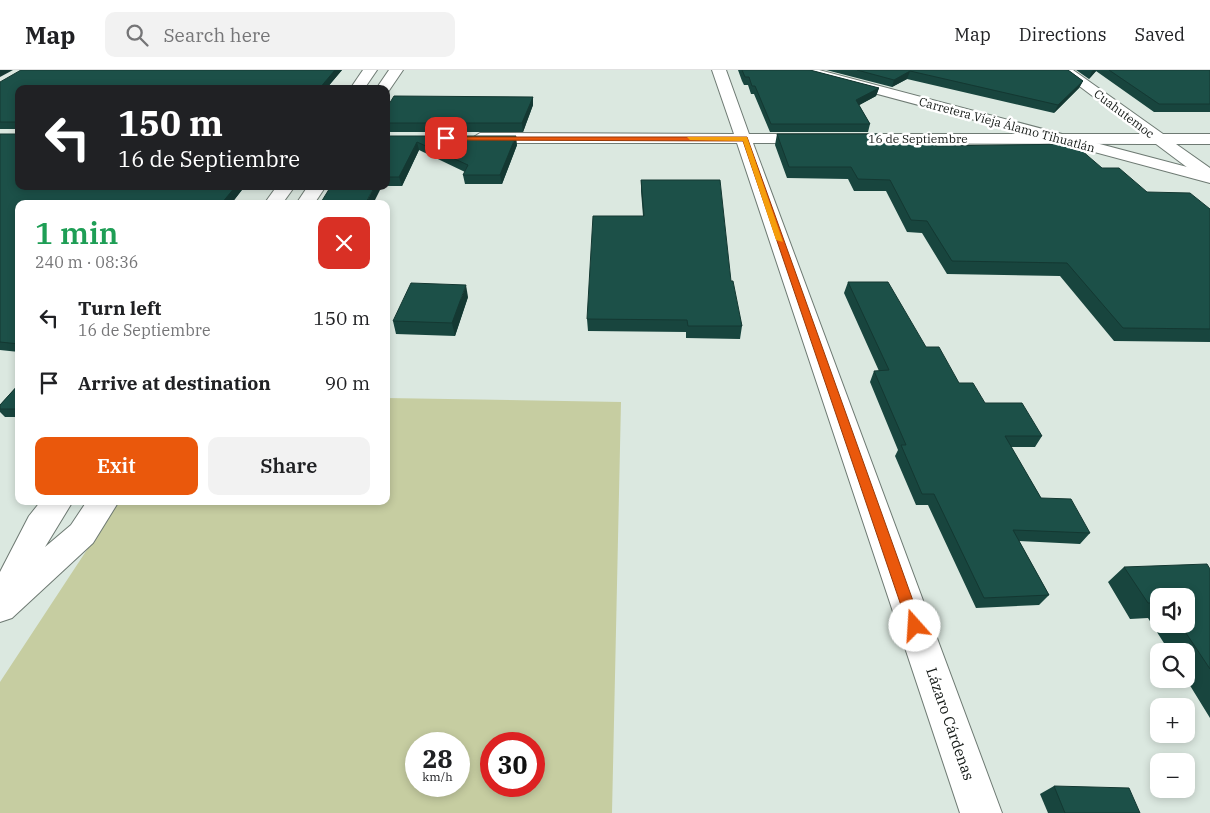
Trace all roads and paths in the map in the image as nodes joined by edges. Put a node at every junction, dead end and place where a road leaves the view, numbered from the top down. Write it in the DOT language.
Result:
graph roads {
  1 [pos="370,70"];
  2 [pos="396,70"];
  3 [pos="719,70"];
  4 [pos="804,70"];
  5 [pos="853,70"];
  6 [pos="1065,70"];
  7 [pos="360,85"];
  8 [pos="386,85"];
  9 [pos="466,138"];
  10 [pos="745,139"];
  11 [pos="1060,139"];
  12 [pos="1121,139"];
  13 [pos="1158,139"];
  14 [pos="1210,139"];
  15 [pos="1178,154"];
  16 [pos="1210,162"];
  17 [pos="1210,177"];
  18 [pos="55,505"];
  19 [pos="101,505"];
  20 [pos="0,606"];
  21 [pos="980,813"];
  1 -- 7 [label="street"];
  2 -- 8 [label="street"];
  3 -- 10 [label="street, Lázaro Cárdenas"];
  4 -- 11 [label="street, Carretera Vieja Álamo Tihuatlán"];
  5 -- 12 [label="street, Carretera Vieja Álamo Tihuatlán"];
  6 -- 13 [label="street, Cuahutemoc"];
  9 -- 10 [label="street, 16 de Septiembre"];
  10 -- 11 [label="street, 16 de Septiembre"];
  10 -- 21 [label="street, Lázaro Cárdenas"];
  11 -- 12 [label="street, 16 de Septiembre"];
  11 -- 17 [label="street, Carretera Vieja Álamo Tihuatlán"];
  12 -- 13 [label="street, 16 de Septiembre"];
  12 -- 15 [label="street, Carretera Vieja Álamo Tihuatlán"];
  13 -- 14 [label="street, 16 de Septiembre"];
  13 -- 15 [label="street, Cuahutemoc"];
  15 -- 16 [label="street, Carretera Vieja Álamo Tihuatlán"];
  15 -- 17 [label="street, Cuahutemoc"];
  18 -- 20 [label="street"];
  19 -- 20 [label="street"];
}
